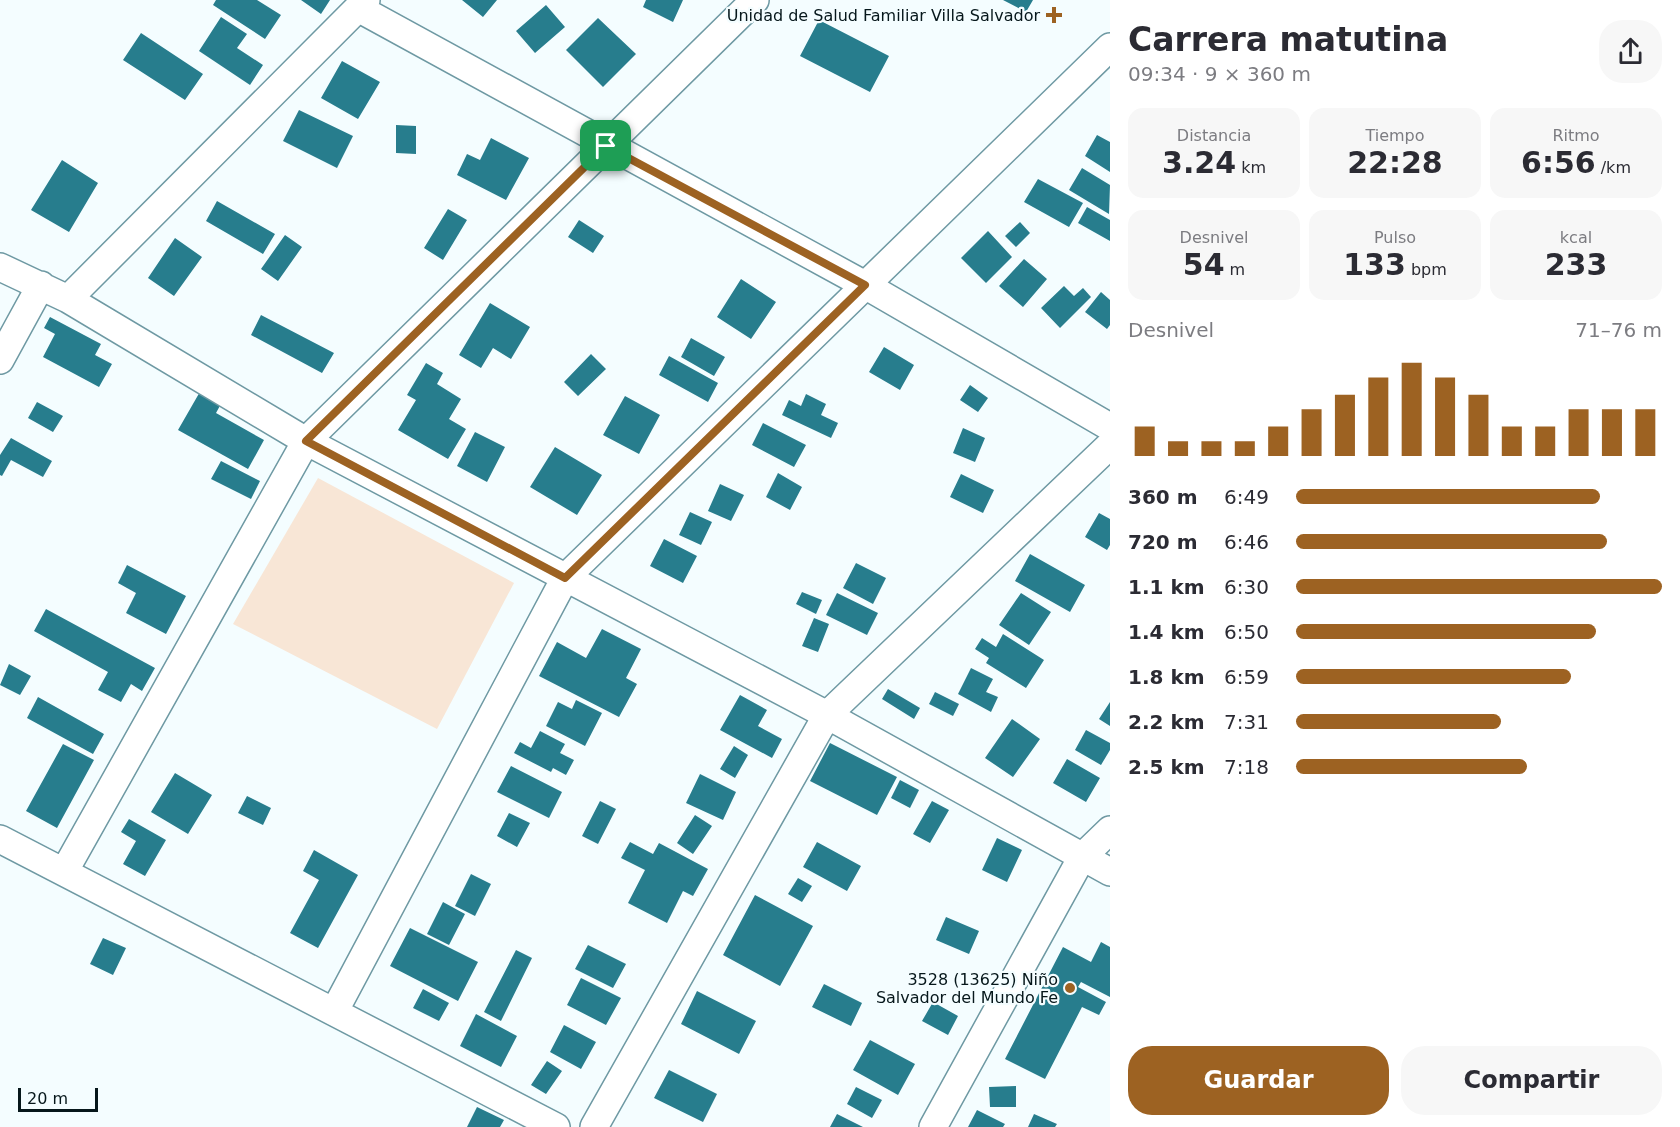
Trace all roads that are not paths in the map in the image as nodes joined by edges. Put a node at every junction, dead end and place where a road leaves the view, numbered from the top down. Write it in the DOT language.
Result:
graph roads {
  1 [pos="754,0"];
  2 [pos="362,4"];
  3 [pos="1110,47"];
  4 [pos="606,146"];
  5 [pos="0,267"];
  6 [pos="41,285"];
  7 [pos="865,285"];
  8 [pos="68,299"];
  9 [pos="0,360"];
  10 [pos="1110,426"];
  11 [pos="306,441"];
  12 [pos="1110,445"];
  13 [pos="565,578"];
  14 [pos="827,715"];
  15 [pos="1110,830"];
  16 [pos="0,839"];
  17 [pos="1082,857"];
  18 [pos="64,872"];
  19 [pos="1110,872"];
  20 [pos="334,1012"];
  21 [pos="556,1127"];
  22 [pos="594,1127"];
  23 [pos="933,1127"];
  1 -- 4 [label="street"];
  2 -- 4 [label="street"];
  2 -- 8 [label="street"];
  3 -- 7 [label="street"];
  4 -- 7 [label="street"];
  4 -- 11 [label="street"];
  5 -- 6 [label="street"];
  6 -- 8 [label="street"];
  6 -- 9 [label="street"];
  7 -- 10 [label="street"];
  7 -- 13 [label="street"];
  8 -- 11 [label="street"];
  11 -- 13 [label="street"];
  11 -- 18 [label="street"];
  12 -- 14 [label="street"];
  13 -- 14 [label="street"];
  13 -- 20 [label="street"];
  14 -- 17 [label="street"];
  14 -- 22 [label="street"];
  15 -- 17 [label="street"];
  16 -- 18 [label="street"];
  17 -- 19 [label="street"];
  17 -- 23 [label="street"];
  18 -- 20 [label="street"];
  20 -- 21 [label="street"];
}
